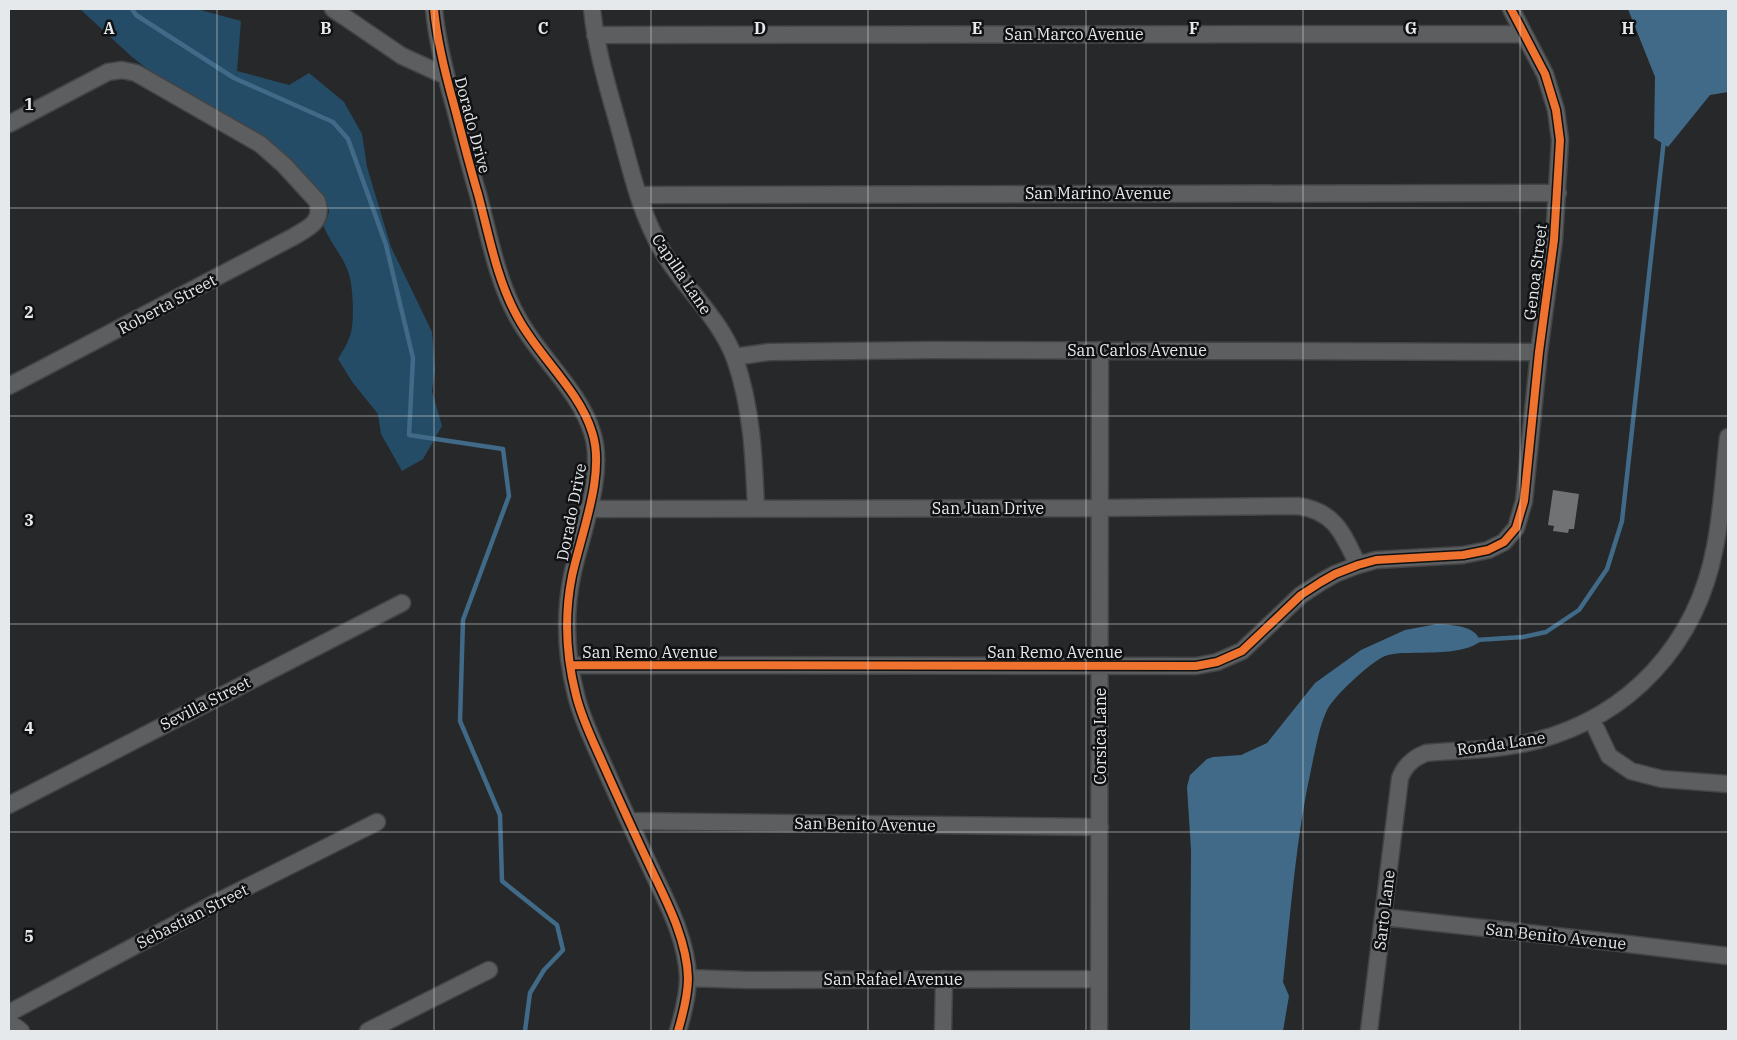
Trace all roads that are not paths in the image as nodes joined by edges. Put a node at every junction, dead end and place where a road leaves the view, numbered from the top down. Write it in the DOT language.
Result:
graph roads {
  1 [pos="333,9"];
  2 [pos="434,9"];
  3 [pos="592,9"];
  4 [pos="1511,9"];
  5 [pos="1523,34"];
  6 [pos="595,36"];
  7 [pos="446,76"];
  8 [pos="9,124"];
  9 [pos="1558,193"];
  10 [pos="638,195"];
  11 [pos="1100,350"];
  12 [pos="1539,352"];
  13 [pos="734,357"];
  14 [pos="9,386"];
  15 [pos="1728,437"];
  16 [pos="1100,508"];
  17 [pos="588,509"];
  18 [pos="756,509"];
  19 [pos="1504,542"];
  20 [pos="1358,565"];
  21 [pos="402,603"];
  22 [pos="570,665"];
  23 [pos="1100,665"];
  24 [pos="1592,720"];
  25 [pos="1728,784"];
  26 [pos="1398,789"];
  27 [pos="9,805"];
  28 [pos="376,822"];
  29 [pos="629,822"];
  30 [pos="1100,827"];
  31 [pos="1383,917"];
  32 [pos="1728,956"];
  33 [pos="489,970"];
  34 [pos="688,978"];
  35 [pos="944,979"];
  36 [pos="1099,979"];
  37 [pos="9,1013"];
  38 [pos="9,1022"];
  39 [pos="22,1031"];
  40 [pos="368,1031"];
  41 [pos="678,1031"];
  42 [pos="943,1031"];
  43 [pos="1099,1031"];
  44 [pos="1369,1031"];
  1 -- 7 [label="street"];
  2 -- 7 [label="street, Dorado Drive"];
  3 -- 6 [label="street, Capilla Lane"];
  4 -- 5 [label="street, Genoa Street"];
  5 -- 6 [label="street, San Marco Avenue"];
  5 -- 9 [label="street, Genoa Street"];
  6 -- 10 [label="street, Capilla Lane"];
  7 -- 17 [label="street, Dorado Drive"];
  8 -- 14 [label="street, Roberta Street"];
  9 -- 10 [label="street, San Marino Avenue"];
  9 -- 12 [label="street, Genoa Street"];
  10 -- 13 [label="street, Capilla Lane"];
  11 -- 12 [label="street, San Carlos Avenue"];
  11 -- 13 [label="street, San Carlos Avenue"];
  11 -- 16 [label="street, Corsica Lane"];
  12 -- 19 [label="street, Genoa Street"];
  13 -- 18 [label="street, Capilla Lane"];
  15 -- 24 [label="street, Ronda Lane"];
  16 -- 18 [label="street, San Juan Drive"];
  16 -- 20 [label="street, San Juan Drive"];
  16 -- 23 [label="street, Corsica Lane"];
  17 -- 18 [label="street, San Juan Drive"];
  17 -- 22 [label="street, Dorado Drive"];
  19 -- 20 [label="street, San Remo Avenue"];
  20 -- 23 [label="street, San Remo Avenue"];
  21 -- 27 [label="street, Sevilla Street"];
  22 -- 23 [label="street, San Remo Avenue"];
  22 -- 29 [label="street, Dorado Drive"];
  23 -- 30 [label="street, Corsica Lane"];
  24 -- 25 [label="street"];
  24 -- 26 [label="street, Ronda Lane"];
  26 -- 31 [label="street, Sarto Lane"];
  28 -- 37 [label="street, Sebastian Street"];
  29 -- 30 [label="street, San Benito Avenue"];
  29 -- 34 [label="street, Dorado Drive"];
  30 -- 36 [label="street, Corsica Lane"];
  31 -- 32 [label="street, San Benito Avenue"];
  31 -- 44 [label="street, Sarto Lane"];
  33 -- 40 [label="street"];
  34 -- 35 [label="street, San Rafael Avenue"];
  34 -- 41 [label="street, Dorado Drive"];
  35 -- 36 [label="street, San Rafael Avenue"];
  35 -- 42 [label="street"];
  36 -- 43 [label="street, Corsica Lane"];
  38 -- 39 [label="street"];
}
